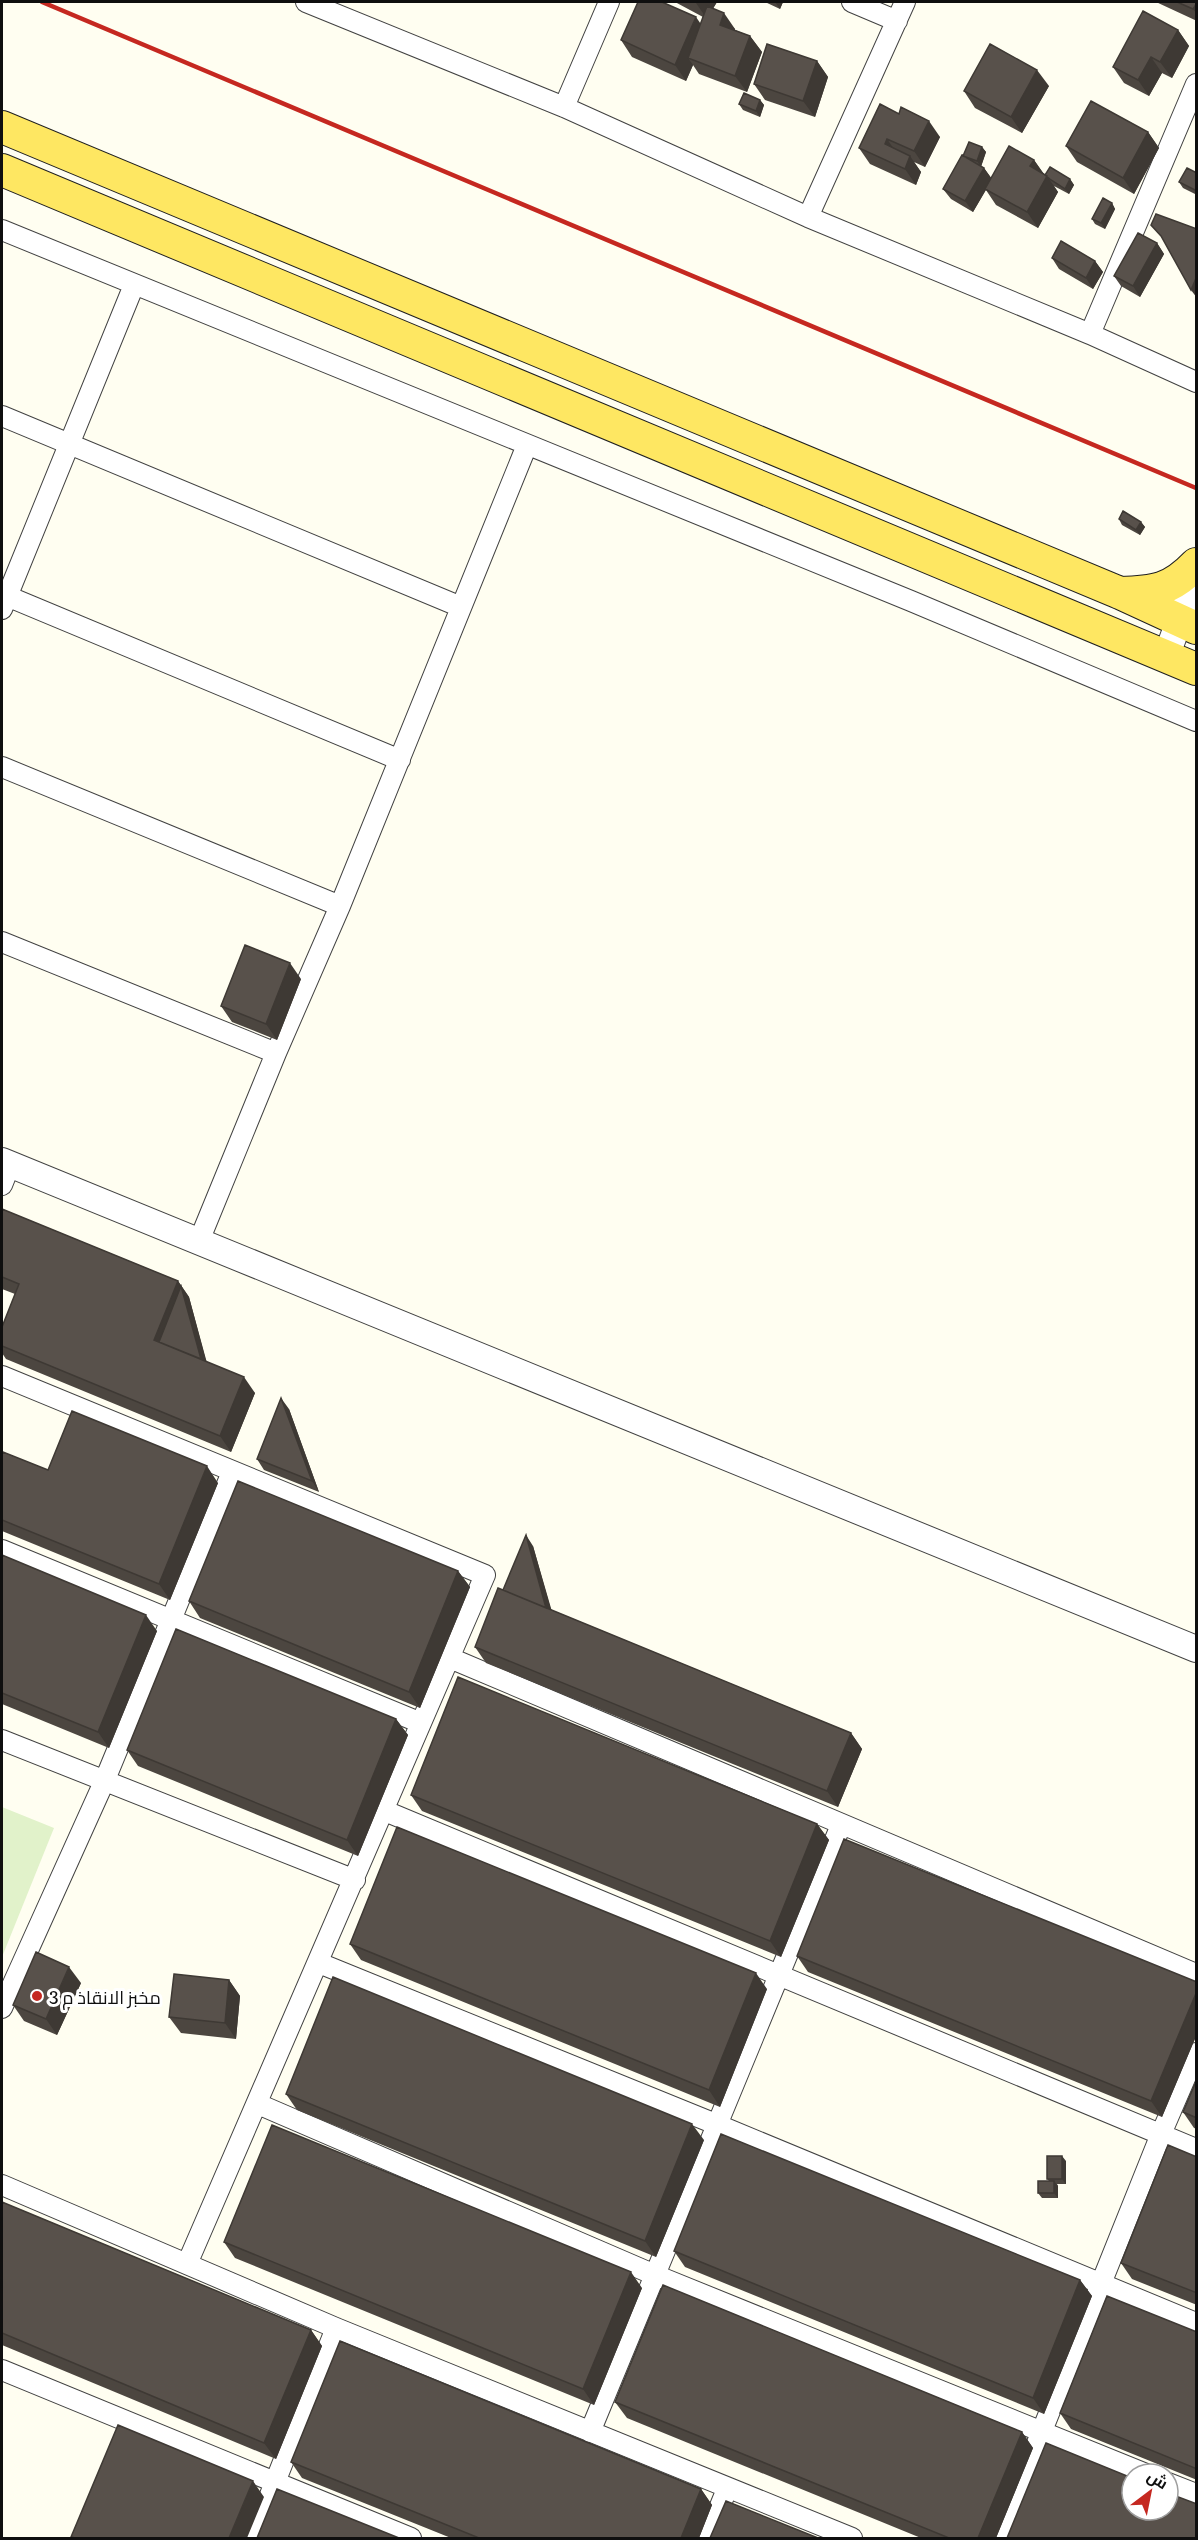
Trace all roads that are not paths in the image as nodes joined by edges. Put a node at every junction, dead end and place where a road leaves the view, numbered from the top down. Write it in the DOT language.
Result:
graph roads {
  1 [pos="306,2"];
  2 [pos="609,2"];
  3 [pos="852,2"];
  4 [pos="905,2"];
  5 [pos="897,21"];
  6 [pos="1197,84"];
  7 [pos="564,107"];
  8 [pos="2,127"];
  9 [pos="2,170"];
  10 [pos="808,217"];
  11 [pos="2,230"];
  12 [pos="134,285"];
  13 [pos="1090,334"];
  14 [pos="1197,382"];
  15 [pos="2,416"];
  16 [pos="69,444"];
  17 [pos="527,445"];
  18 [pos="1197,564"];
  19 [pos="1197,575"];
  20 [pos="1120,593"];
  21 [pos="3,600"];
  22 [pos="461,607"];
  23 [pos="1188,624"];
  24 [pos="1166,657"];
  25 [pos="1196,668"];
  26 [pos="1197,721"];
  27 [pos="400,760"];
  28 [pos="2,767"];
  29 [pos="340,906"];
  30 [pos="2,942"];
  31 [pos="276,1053"];
  32 [pos="4,1170"];
  33 [pos="200,1241"];
  34 [pos="2,1376"];
  35 [pos="232,1472"];
  36 [pos="2,1550"];
  37 [pos="171,1620"];
  38 [pos="1197,1649"];
  39 [pos="450,1658"];
  40 [pos="421,1723"];
  41 [pos="2,1740"];
  42 [pos="104,1782"];
  43 [pos="385,1811"];
  44 [pos="841,1825"];
  45 [pos="355,1880"];
  46 [pos="318,1963"];
  47 [pos="779,1974"];
  48 [pos="1197,1974"];
  49 [pos="2,2008"];
  50 [pos="1197,2052"];
  51 [pos="258,2104"];
  52 [pos="718,2125"];
  53 [pos="1161,2134"];
  54 [pos="1197,2149"];
  55 [pos="2,2184"];
  56 [pos="187,2264"];
  57 [pos="655,2275"];
  58 [pos="1101,2284"];
  59 [pos="1197,2323"];
  60 [pos="336,2328"];
  61 [pos="2,2370"];
  62 [pos="590,2432"];
  63 [pos="1042,2433"];
  64 [pos="1120,2464"];
  65 [pos="276,2483"];
  66 [pos="1180,2488"];
  67 [pos="727,2489"];
  68 [pos="1197,2494"];
  69 [pos="253,2538"];
  70 [pos="411,2538"];
  71 [pos="707,2538"];
  72 [pos="852,2538"];
  73 [pos="999,2538"];
  1 -- 7 [label="street"];
  2 -- 7 [label="street"];
  3 -- 5 [label="street"];
  4 -- 5 [label="street"];
  5 -- 10 [label="street"];
  6 -- 13 [label="street"];
  7 -- 10 [label="street"];
  8 -- 20 [label="main road"];
  9 -- 24 [label="main road"];
  10 -- 13 [label="street"];
  11 -- 12 [label="street"];
  12 -- 16 [label="street"];
  12 -- 17 [label="street"];
  13 -- 14 [label="street"];
  15 -- 16 [label="street"];
  16 -- 21 [label="street"];
  16 -- 22 [label="street"];
  17 -- 22 [label="street"];
  17 -- 26 [label="street"];
  18 -- 20 [label="main road"];
  19 -- 23 [label="street"];
  20 -- 23 [label="main road"];
  21 -- 27 [label="street"];
  22 -- 27 [label="street"];
  23 -- 24 [label="street"];
  24 -- 25 [label="main road"];
  27 -- 29 [label="street"];
  28 -- 29 [label="street"];
  29 -- 31 [label="street"];
  30 -- 31 [label="street"];
  31 -- 33 [label="street"];
  32 -- 33 [label="street"];
  33 -- 38 [label="street"];
  34 -- 35 [label="street"];
  35 -- 37 [label="street"];
  35 -- 39 [label="street"];
  36 -- 37 [label="street"];
  37 -- 40 [label="street"];
  37 -- 42 [label="street"];
  39 -- 40 [label="street"];
  39 -- 44 [label="street"];
  40 -- 43 [label="street"];
  41 -- 42 [label="street"];
  42 -- 45 [label="street"];
  42 -- 49 [label="street"];
  43 -- 45 [label="street"];
  43 -- 47 [label="street"];
  44 -- 47 [label="street"];
  44 -- 48 [label="street"];
  45 -- 46 [label="street"];
  46 -- 51 [label="street"];
  46 -- 52 [label="street"];
  47 -- 52 [label="street"];
  47 -- 53 [label="street"];
  50 -- 53 [label="street"];
  51 -- 56 [label="street"];
  51 -- 57 [label="street"];
  52 -- 57 [label="street"];
  52 -- 58 [label="street"];
  53 -- 54 [label="street"];
  53 -- 58 [label="street"];
  55 -- 56 [label="street"];
  56 -- 60 [label="street"];
  57 -- 62 [label="street"];
  57 -- 63 [label="street"];
  58 -- 59 [label="street"];
  58 -- 63 [label="street"];
  60 -- 62 [label="street"];
  60 -- 65 [label="street"];
  61 -- 65 [label="street"];
  62 -- 67 [label="street"];
  63 -- 64 [label="street"];
  63 -- 73 [label="street"];
  65 -- 69 [label="street"];
  65 -- 70 [label="street"];
  66 -- 68 [label="street"];
  67 -- 71 [label="street"];
  67 -- 72 [label="street"];
}
